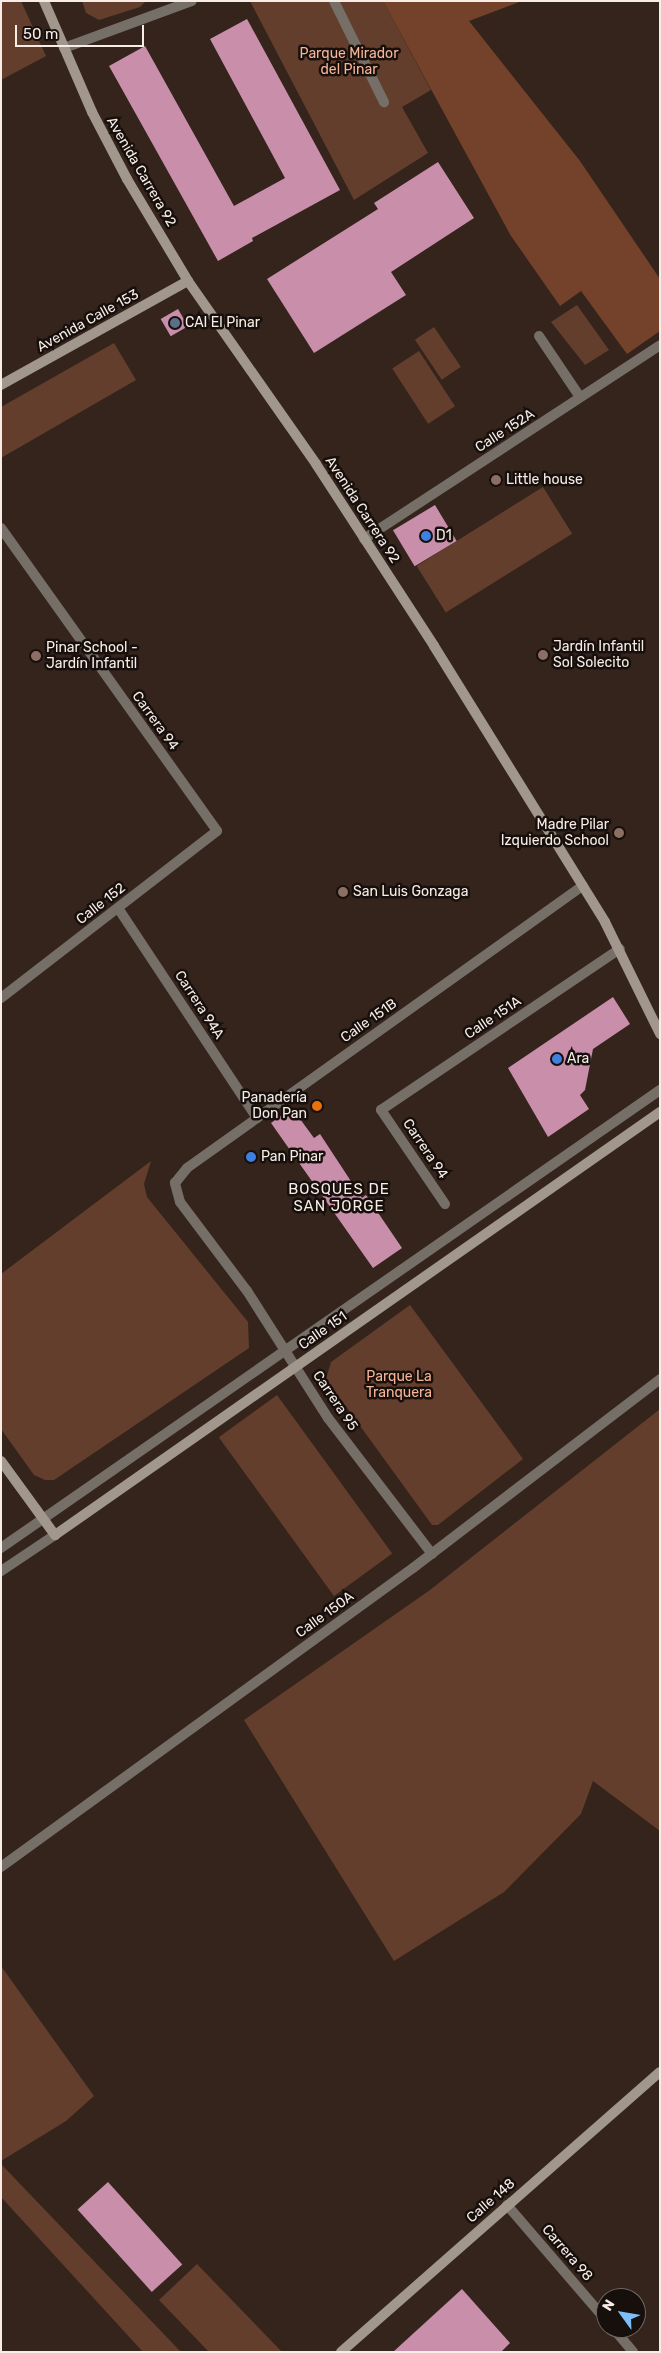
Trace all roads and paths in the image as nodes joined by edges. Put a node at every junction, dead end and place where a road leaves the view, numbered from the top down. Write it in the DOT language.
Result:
graph roads {
  1 [pos="44,1"];
  2 [pos="192,1"];
  3 [pos="334,1"];
  4 [pos="64,48"];
  5 [pos="384,102"];
  6 [pos="188,281"];
  7 [pos="539,336"];
  8 [pos="660,345"];
  9 [pos="1,385"];
  10 [pos="580,397"];
  11 [pos="1,528"];
  12 [pos="364,539"];
  13 [pos="217,831"];
  14 [pos="583,886"];
  15 [pos="118,908"];
  16 [pos="620,949"];
  17 [pos="1,998"];
  18 [pos="660,1034"];
  19 [pos="660,1090"];
  20 [pos="381,1110"];
  21 [pos="660,1112"];
  22 [pos="256,1118"];
  23 [pos="175,1183"];
  24 [pos="446,1204"];
  25 [pos="286,1350"];
  26 [pos="296,1367"];
  27 [pos="660,1379"];
  28 [pos="1,1461"];
  29 [pos="43,1519"];
  30 [pos="55,1535"];
  31 [pos="1,1548"];
  32 [pos="432,1554"];
  33 [pos="1,1571"];
  34 [pos="1,1866"];
  35 [pos="660,2072"];
  36 [pos="507,2205"];
  37 [pos="596,2308"];
  38 [pos="621,2338"];
  39 [pos="341,2352"];
  40 [pos="633,2352"];
  1 -- 4 [label="main road, Avenida Carrera 92"];
  2 -- 4 [label="street"];
  3 -- 5 [label="street"];
  4 -- 6 [label="main road, Avenida Carrera 92"];
  6 -- 9 [label="main road, Avenida Calle 153"];
  6 -- 12 [label="main road, Avenida Carrera 92"];
  7 -- 10 [label="street"];
  8 -- 10 [label="street, Calle 152A"];
  10 -- 12 [label="street, Calle 152A"];
  11 -- 13 [label="street, Carrera 94"];
  12 -- 14 [label="main road, Avenida Carrera 92"];
  13 -- 15 [label="street, Calle 152"];
  14 -- 16 [label="main road, Avenida Carrera 92"];
  14 -- 22 [label="street, Calle 151B"];
  15 -- 17 [label="street, Calle 152"];
  15 -- 22 [label="street, Carrera 94A"];
  16 -- 18 [label="main road, Avenida Carrera 92"];
  16 -- 20 [label="street, Calle 151A"];
  19 -- 25 [label="street, Calle 151"];
  20 -- 24 [label="street, Carrera 94"];
  21 -- 26 [label="main road, Calle 151"];
  22 -- 23 [label="street, Calle 151B"];
  23 -- 25 [label="street, Carrera 95"];
  25 -- 26 [label="street, Carrera 95"];
  25 -- 29 [label="street, Calle 151"];
  26 -- 30 [label="main road, Calle 151"];
  26 -- 32 [label="street, Carrera 95"];
  27 -- 32 [label="street, Calle 150A"];
  28 -- 29 [label="main road"];
  29 -- 30 [label="main road"];
  29 -- 31 [label="street, Calle 151"];
  30 -- 33 [label="street, Calle 151"];
  32 -- 34 [label="street, Calle 150A"];
  35 -- 36 [label="main road, Calle 148"];
  36 -- 37 [label="street, Carrera 98"];
  36 -- 39 [label="main road, Calle 148"];
  38 -- 40 [label="street"];
}
